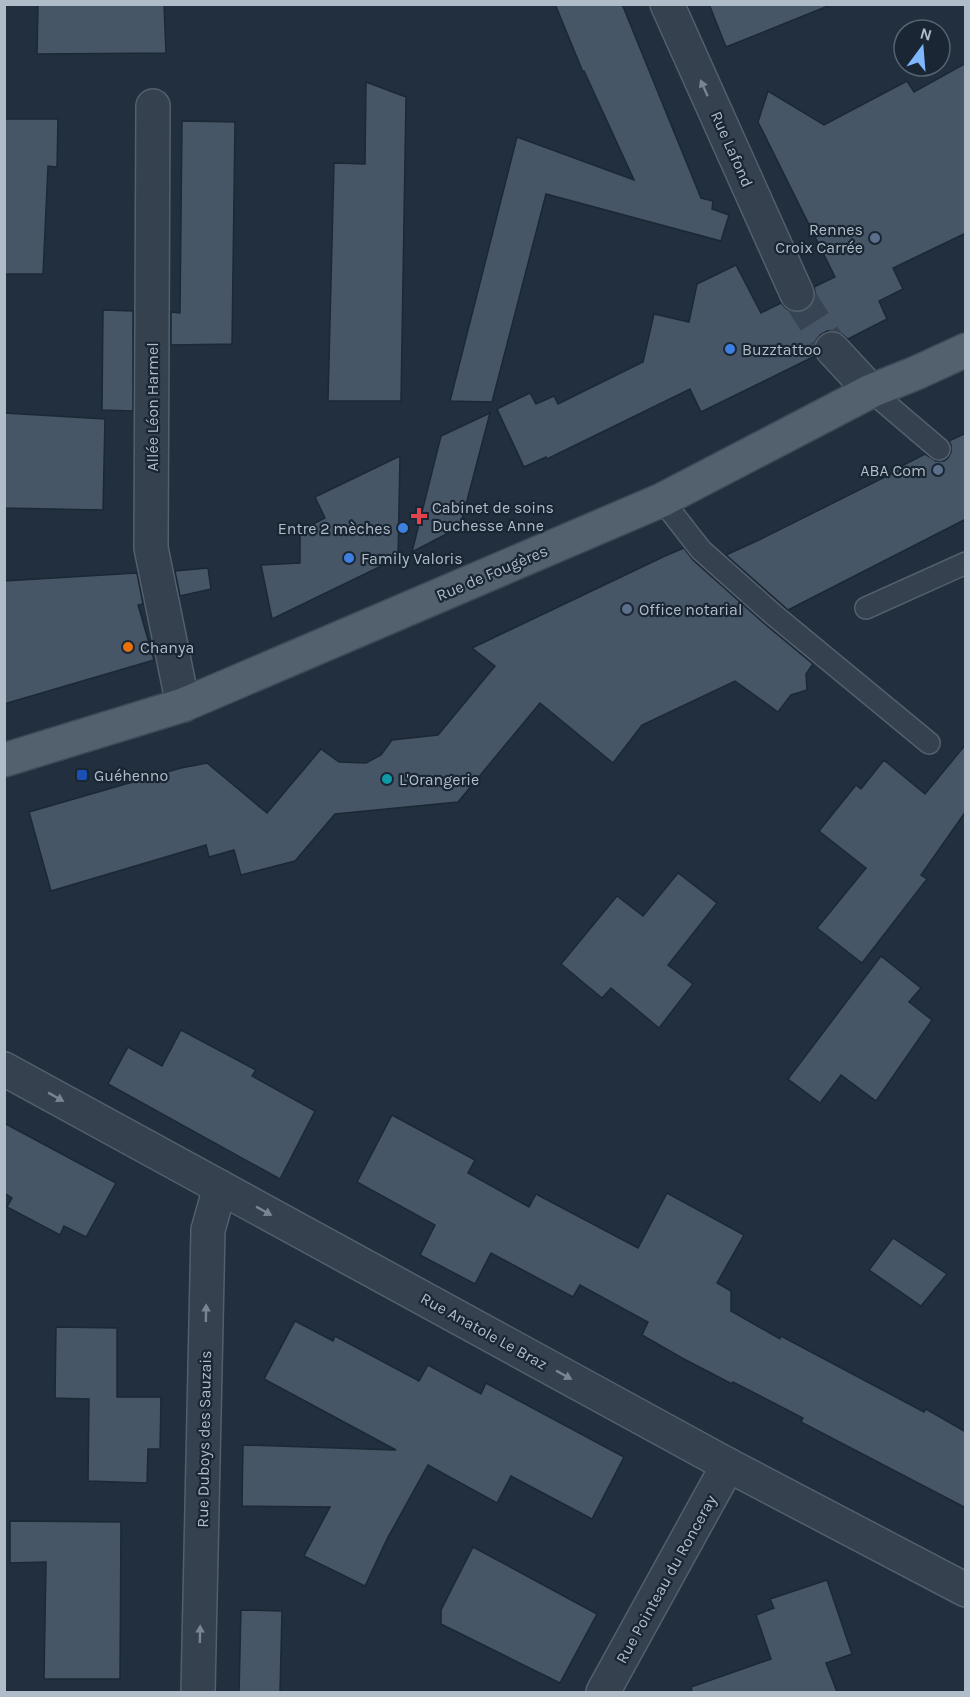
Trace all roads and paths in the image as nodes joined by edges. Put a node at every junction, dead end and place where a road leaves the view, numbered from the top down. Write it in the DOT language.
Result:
graph roads {
  1 [pos="667,4"];
  2 [pos="153,106"];
  3 [pos="797,294"];
  4 [pos="832,349"];
  5 [pos="966,350"];
  6 [pos="871,392"];
  7 [pos="939,449"];
  8 [pos="662,500"];
  9 [pos="966,563"];
  10 [pos="866,608"];
  11 [pos="183,705"];
  12 [pos="929,743"];
  13 [pos="4,760"];
  14 [pos="4,1069"];
  15 [pos="220,1187"];
  16 [pos="728,1465"];
  17 [pos="966,1590"];
  18 [pos="198,1692"];
  19 [pos="603,1692"];
  3 -- 1 [label="street, Rue Lafond, one-way"];
  2 -- 11 [label="street, Allée Léon Harmel"];
  4 -- 6 [label="street"];
  5 -- 6 [label="main road, Rue de Fougères"];
  6 -- 7 [label="lane"];
  6 -- 8 [label="main road, Rue de Fougères"];
  8 -- 11 [label="main road, Rue de Fougères"];
  8 -- 12 [label="lane"];
  9 -- 10 [label="lane"];
  11 -- 13 [label="main road, Rue de Fougères"];
  14 -- 15 [label="street, Rue Anatole Le Braz, one-way"];
  15 -- 16 [label="street, Rue Anatole Le Braz, one-way"];
  18 -- 15 [label="street, Rue Duboys des Sauzais, one-way"];
  16 -- 17 [label="street, Rue Anatole Le Braz"];
  16 -- 19 [label="street, Rue Pointeau du Ronceray"];
}
